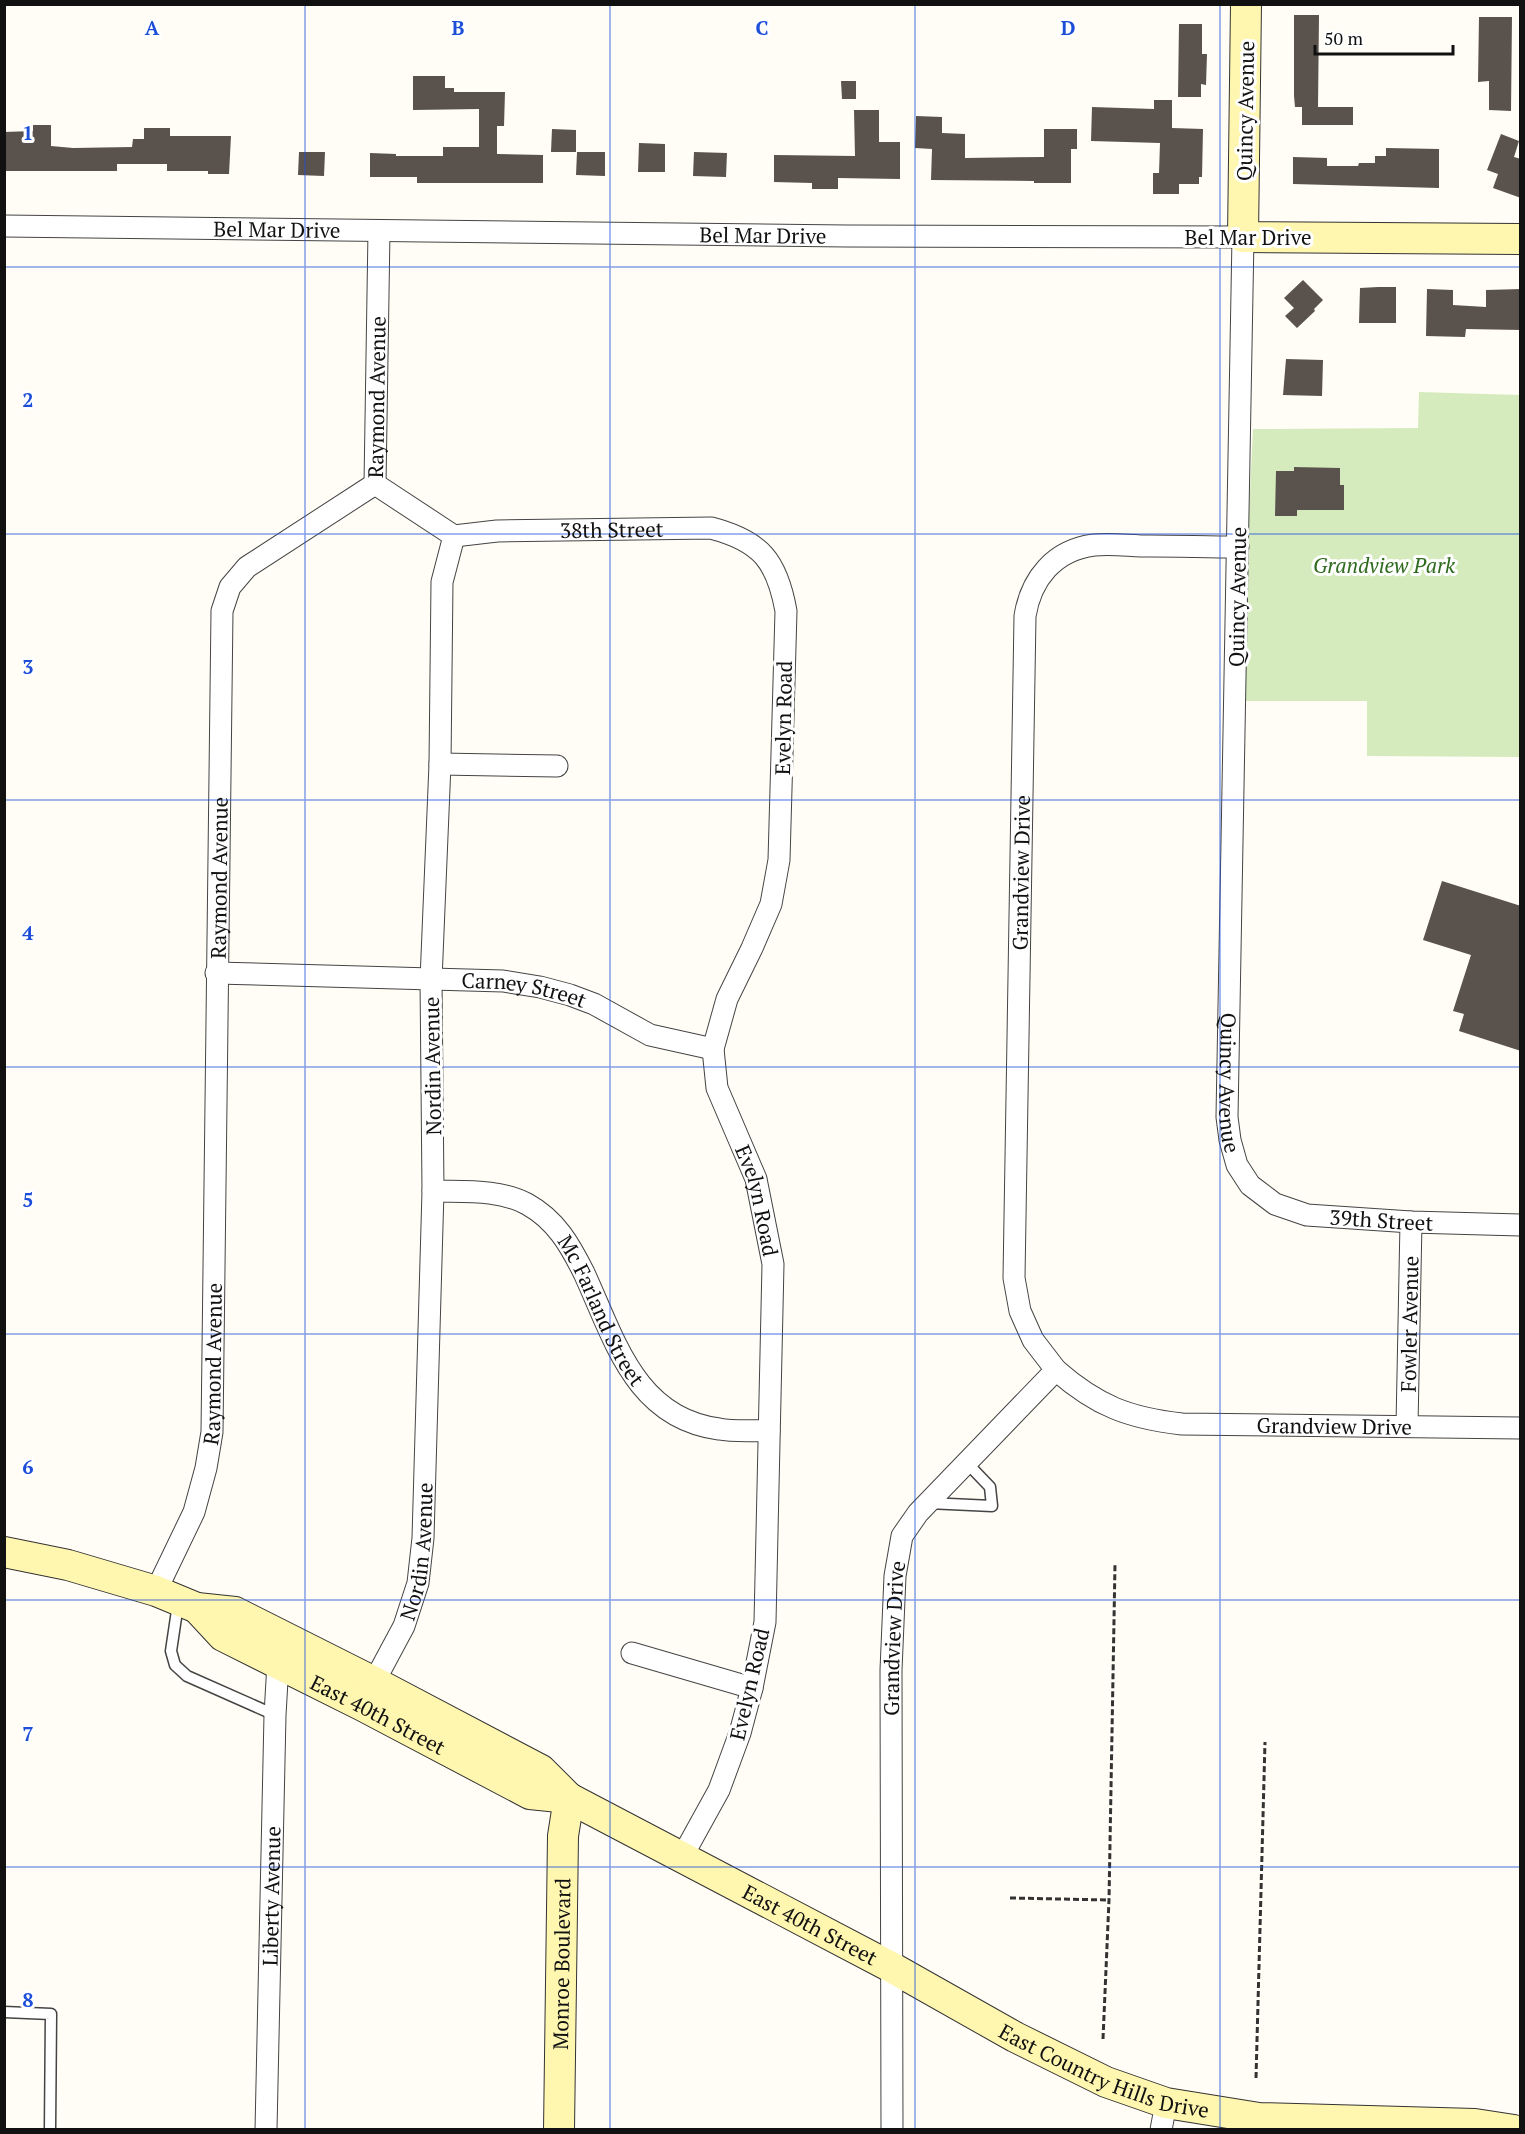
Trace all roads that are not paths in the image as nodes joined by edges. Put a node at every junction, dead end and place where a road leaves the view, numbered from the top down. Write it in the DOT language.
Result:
graph roads {
  1 [pos="1246,4"];
  2 [pos="4,226"];
  3 [pos="379,231"];
  4 [pos="1243,237"];
  5 [pos="1521,240"];
  6 [pos="375,484"];
  7 [pos="454,536"];
  8 [pos="1238,547"];
  9 [pos="764,554"];
  10 [pos="440,764"];
  11 [pos="557,766"];
  12 [pos="216,973"];
  13 [pos="432,980"];
  14 [pos="713,1049"];
  15 [pos="1250,1185"];
  16 [pos="433,1191"];
  17 [pos="1411,1222"];
  18 [pos="1521,1225"];
  19 [pos="1056,1370"];
  20 [pos="1407,1426"];
  21 [pos="1521,1428"];
  22 [pos="769,1431"];
  23 [pos="967,1462"];
  24 [pos="927,1503"];
  25 [pos="4,1552"];
  26 [pos="177,1600"];
  27 [pos="632,1653"];
  28 [pos="278,1663"];
  29 [pos="374,1682"];
  30 [pos="752,1688"];
  31 [pos="275,1715"];
  32 [pos="569,1798"];
  33 [pos="682,1857"];
  34 [pos="891,1967"];
  35 [pos="4,2012"];
  36 [pos="1163,2116"];
  37 [pos="50,2130"];
  38 [pos="266,2130"];
  39 [pos="559,2130"];
  40 [pos="892,2130"];
  41 [pos="1514,2130"];
  1 -- 4 [label="main road, Quincy Avenue"];
  2 -- 3 [label="street, Bel Mar Drive"];
  3 -- 4 [label="street, Bel Mar Drive"];
  3 -- 6 [label="street, Raymond Avenue"];
  4 -- 5 [label="main road, Bel Mar Drive"];
  4 -- 8 [label="street, Quincy Avenue"];
  6 -- 7 [label="street"];
  6 -- 12 [label="street, Raymond Avenue"];
  7 -- 9 [label="street, 38th Street"];
  7 -- 10 [label="street, Nordin Avenue"];
  8 -- 15 [label="street, Quincy Avenue"];
  8 -- 19 [label="street, Grandview Drive"];
  9 -- 14 [label="street, Evelyn Road"];
  10 -- 11 [label="street"];
  10 -- 13 [label="street, Nordin Avenue"];
  12 -- 13 [label="street, Carney Street"];
  12 -- 26 [label="street, Raymond Avenue"];
  13 -- 14 [label="street, Carney Street"];
  13 -- 16 [label="street, Nordin Avenue"];
  14 -- 22 [label="street, Evelyn Road"];
  15 -- 17 [label="street, 39th Street"];
  16 -- 22 [label="street, Mc Farland Street"];
  16 -- 29 [label="street, Nordin Avenue"];
  17 -- 18 [label="street, 39th Street"];
  17 -- 20 [label="street, Fowler Avenue"];
  19 -- 20 [label="street, Grandview Drive"];
  19 -- 23 [label="street, Grandview Drive"];
  20 -- 21 [label="street, Grandview Drive"];
  22 -- 30 [label="street, Evelyn Road"];
  23 -- 24 [label="street, Grandview Drive"];
  23 -- 24 [label="lane"];
  24 -- 34 [label="street, Grandview Drive"];
  25 -- 26 [label="main road, East 40th Street"];
  26 -- 28 [label="main road, East 40th Street"];
  26 -- 29 [label="main road, East 40th Street"];
  26 -- 31 [label="lane"];
  27 -- 30 [label="street"];
  28 -- 31 [label="street, Liberty Avenue"];
  28 -- 32 [label="main road, East 40th Street"];
  29 -- 32 [label="main road, East 40th Street"];
  30 -- 33 [label="street, Evelyn Road"];
  31 -- 38 [label="street, Liberty Avenue"];
  32 -- 33 [label="main road, East 40th Street"];
  32 -- 39 [label="main road, Monroe Boulevard"];
  33 -- 34 [label="main road, East 40th Street"];
  34 -- 36 [label="main road, East Country Hills Drive"];
  34 -- 40 [label="street, Grandview Drive"];
  35 -- 37 [label="lane"];
  36 -- 41 [label="main road, East Country Hills Drive"];
}
